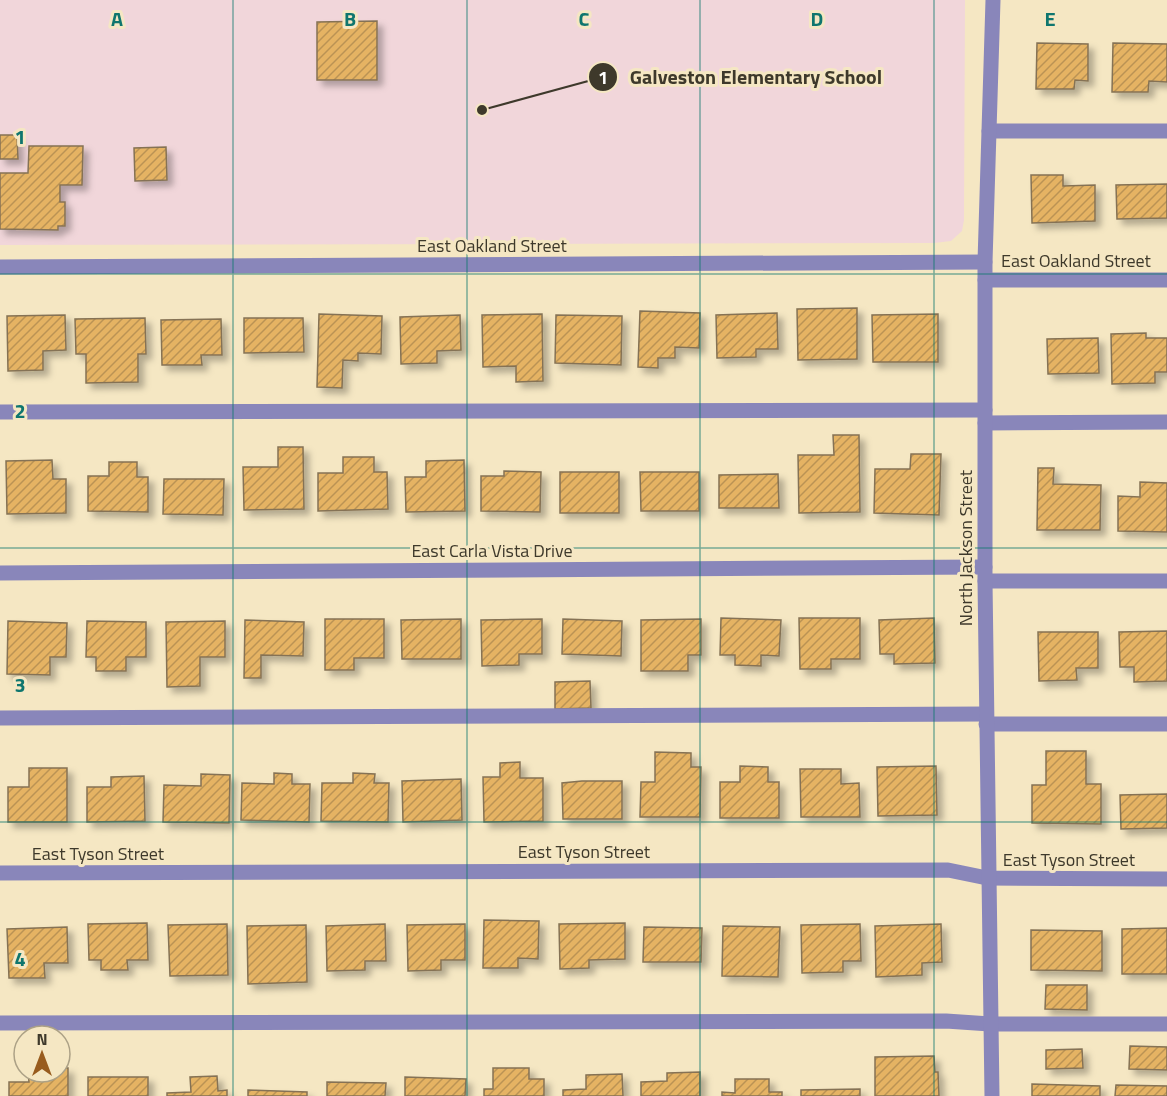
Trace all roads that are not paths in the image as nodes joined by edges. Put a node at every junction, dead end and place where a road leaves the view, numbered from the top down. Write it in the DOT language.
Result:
graph roads {
  1 [pos="993,0"];
  2 [pos="989,131"];
  3 [pos="1167,131"];
  4 [pos="985,262"];
  5 [pos="0,267"];
  6 [pos="985,279"];
  7 [pos="1167,280"];
  8 [pos="0,412"];
  9 [pos="985,417"];
  10 [pos="1167,422"];
  11 [pos="0,573"];
  12 [pos="985,574"];
  13 [pos="1167,581"];
  14 [pos="0,718"];
  15 [pos="986,719"];
  16 [pos="1167,724"];
  17 [pos="0,873"];
  18 [pos="987,878"];
  19 [pos="1167,879"];
  20 [pos="0,1023"];
  21 [pos="990,1024"];
  22 [pos="1167,1024"];
  23 [pos="992,1096"];
  1 -- 2 [label="street, North Jackson Street"];
  2 -- 3 [label="street"];
  2 -- 4 [label="street, North Jackson Street"];
  4 -- 5 [label="street, East Oakland Street"];
  4 -- 6 [label="street, North Jackson Street"];
  6 -- 7 [label="street, East Oakland Street"];
  6 -- 9 [label="street, North Jackson Street"];
  8 -- 9 [label="street"];
  9 -- 10 [label="street"];
  9 -- 12 [label="street, North Jackson Street"];
  11 -- 12 [label="street, East Carla Vista Drive"];
  12 -- 13 [label="street, East Carla Vista Drive"];
  12 -- 15 [label="street, North Jackson Street"];
  14 -- 15 [label="street"];
  15 -- 16 [label="street"];
  15 -- 18 [label="street, North Jackson Street"];
  17 -- 18 [label="street, East Tyson Street"];
  18 -- 19 [label="street, East Tyson Street"];
  18 -- 21 [label="street, North Jackson Street"];
  20 -- 21 [label="street"];
  21 -- 22 [label="street"];
  21 -- 23 [label="street, North Jackson Street"];
}
